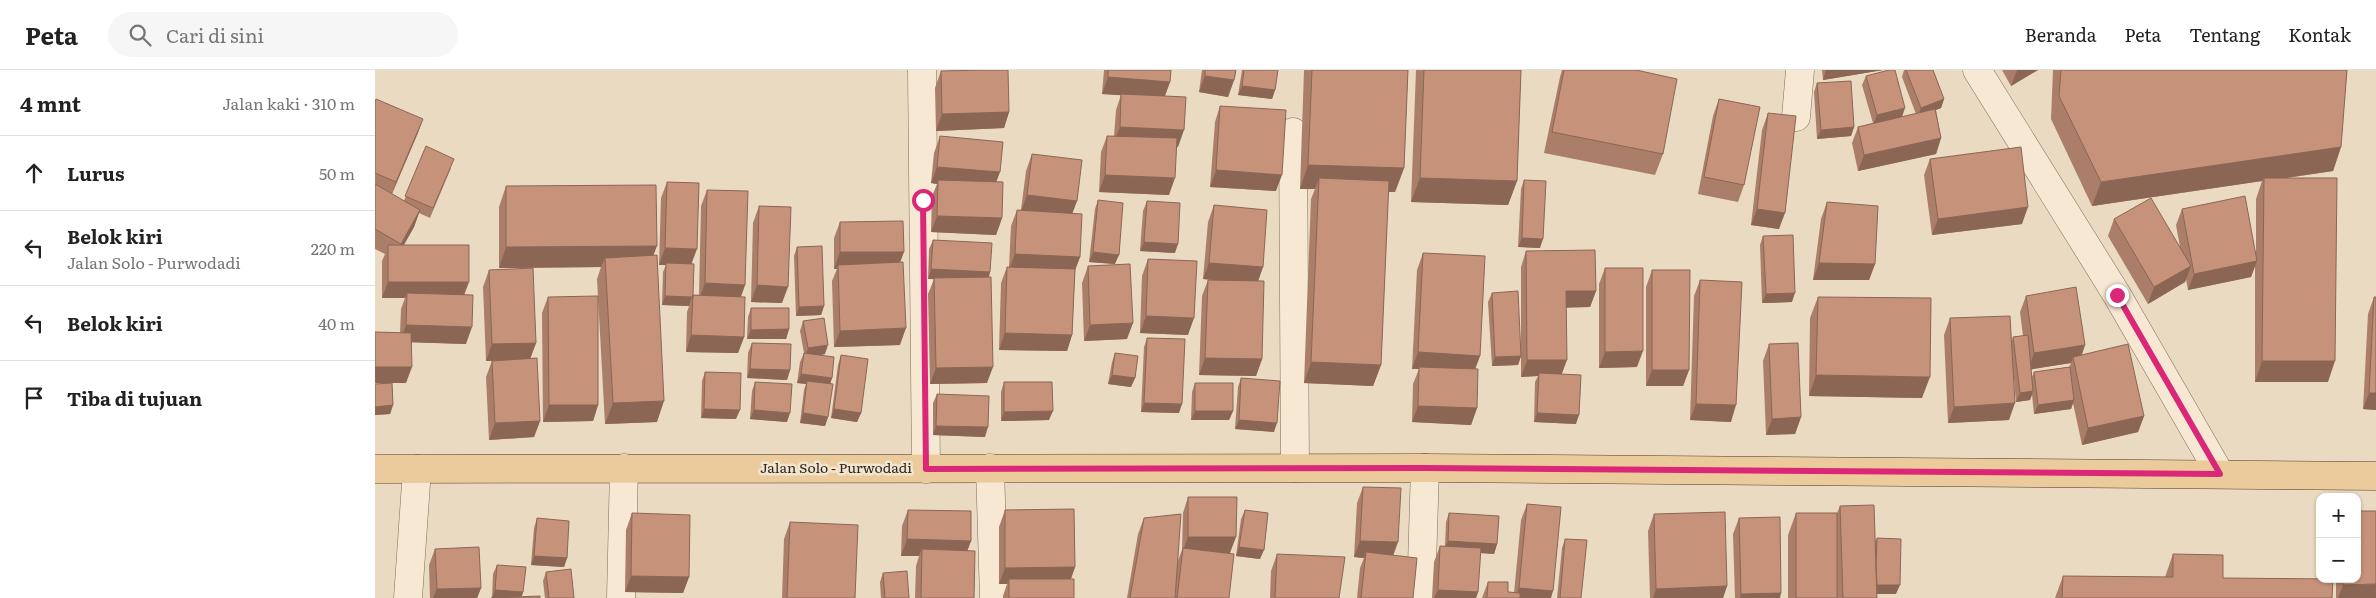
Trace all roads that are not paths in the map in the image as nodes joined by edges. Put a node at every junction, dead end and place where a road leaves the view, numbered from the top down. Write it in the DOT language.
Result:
graph roads {
  1 [pos="922,70"];
  2 [pos="1800,70"];
  3 [pos="1977,70"];
  4 [pos="1796,117"];
  5 [pos="1293,132"];
  6 [pos="624,468"];
  7 [pos="990,468"];
  8 [pos="1295,468"];
  9 [pos="1425,468"];
  10 [pos="375,469"];
  11 [pos="417,469"];
  12 [pos="926,469"];
  13 [pos="2220,474"];
  14 [pos="2376,476"];
  15 [pos="408,598"];
  16 [pos="621,598"];
  17 [pos="994,598"];
  18 [pos="1421,598"];
  1 -- 12 [label="street"];
  2 -- 4 [label="street"];
  3 -- 13 [label="street"];
  5 -- 8 [label="street"];
  6 -- 11 [label="main road, Jalan Solo - Purwodadi"];
  6 -- 12 [label="main road, Jalan Solo - Purwodadi"];
  6 -- 16 [label="street"];
  7 -- 8 [label="main road, Jalan Solo - Purwodadi"];
  7 -- 12 [label="main road, Jalan Solo - Purwodadi"];
  7 -- 17 [label="street"];
  8 -- 9 [label="main road, Jalan Solo - Purwodadi"];
  9 -- 13 [label="main road, Jalan Solo - Purwodadi"];
  9 -- 18 [label="street"];
  10 -- 11 [label="main road, Jalan Solo - Purwodadi"];
  11 -- 15 [label="street"];
  13 -- 14 [label="main road, Jalan Solo - Purwodadi"];
}
